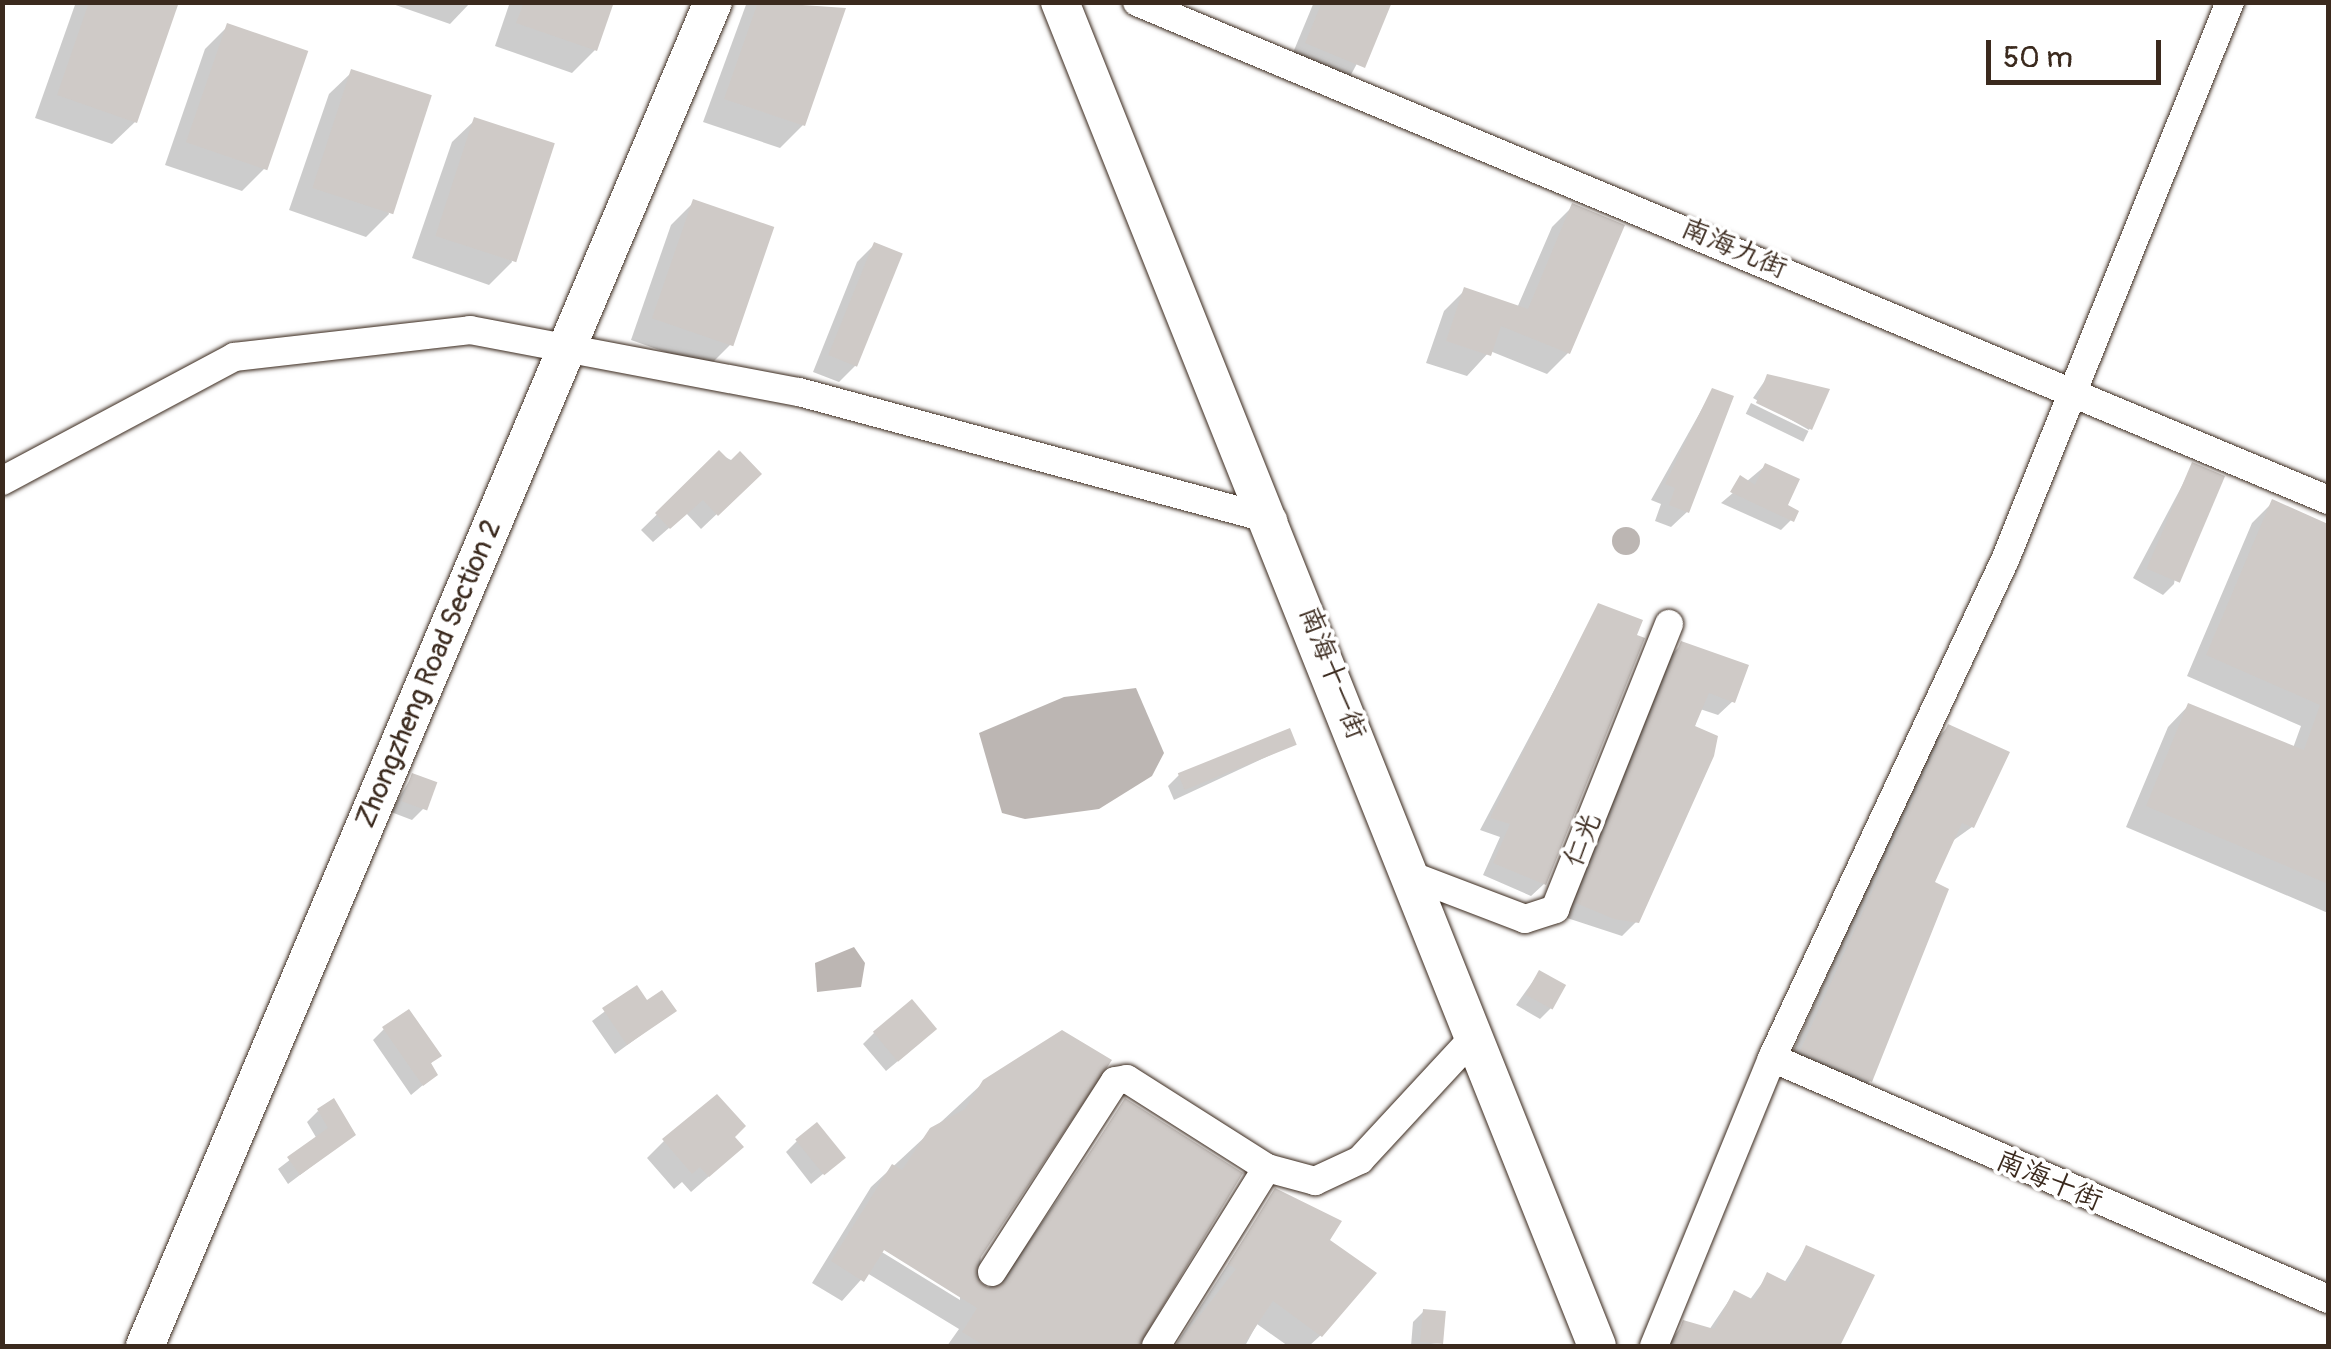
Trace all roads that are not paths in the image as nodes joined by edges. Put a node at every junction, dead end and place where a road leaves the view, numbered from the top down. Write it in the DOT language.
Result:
graph roads {
  1 [pos="713,2"];
  2 [pos="1060,2"];
  3 [pos="1137,2"];
  4 [pos="2230,2"];
  5 [pos="568,344"];
  6 [pos="2074,396"];
  7 [pos="2,481"];
  8 [pos="2328,500"];
  9 [pos="1273,520"];
  10 [pos="1669,624"];
  11 [pos="1410,874"];
  12 [pos="1473,1038"];
  13 [pos="1772,1058"];
  14 [pos="1267,1168"];
  15 [pos="992,1272"];
  16 [pos="2328,1299"];
  17 [pos="145,1346"];
  18 [pos="1156,1346"];
  19 [pos="1597,1346"];
  20 [pos="1654,1346"];
  1 -- 5 [label="street, Zhongzheng Road Section 2"];
  2 -- 9 [label="street, 南海十一街"];
  3 -- 6 [label="street, 南海九街"];
  4 -- 6 [label="street"];
  5 -- 7 [label="street"];
  5 -- 9 [label="street"];
  5 -- 17 [label="street, Zhongzheng Road Section 2"];
  6 -- 8 [label="street, 南海九街"];
  6 -- 13 [label="street"];
  9 -- 11 [label="street, 南海十一街"];
  10 -- 11 [label="street, 仁光"];
  11 -- 12 [label="street, 南海十一街"];
  12 -- 14 [label="street"];
  12 -- 19 [label="street, 南海十一街"];
  13 -- 16 [label="street, 南海十街"];
  13 -- 20 [label="street"];
  14 -- 15 [label="street"];
  14 -- 18 [label="street"];
}
